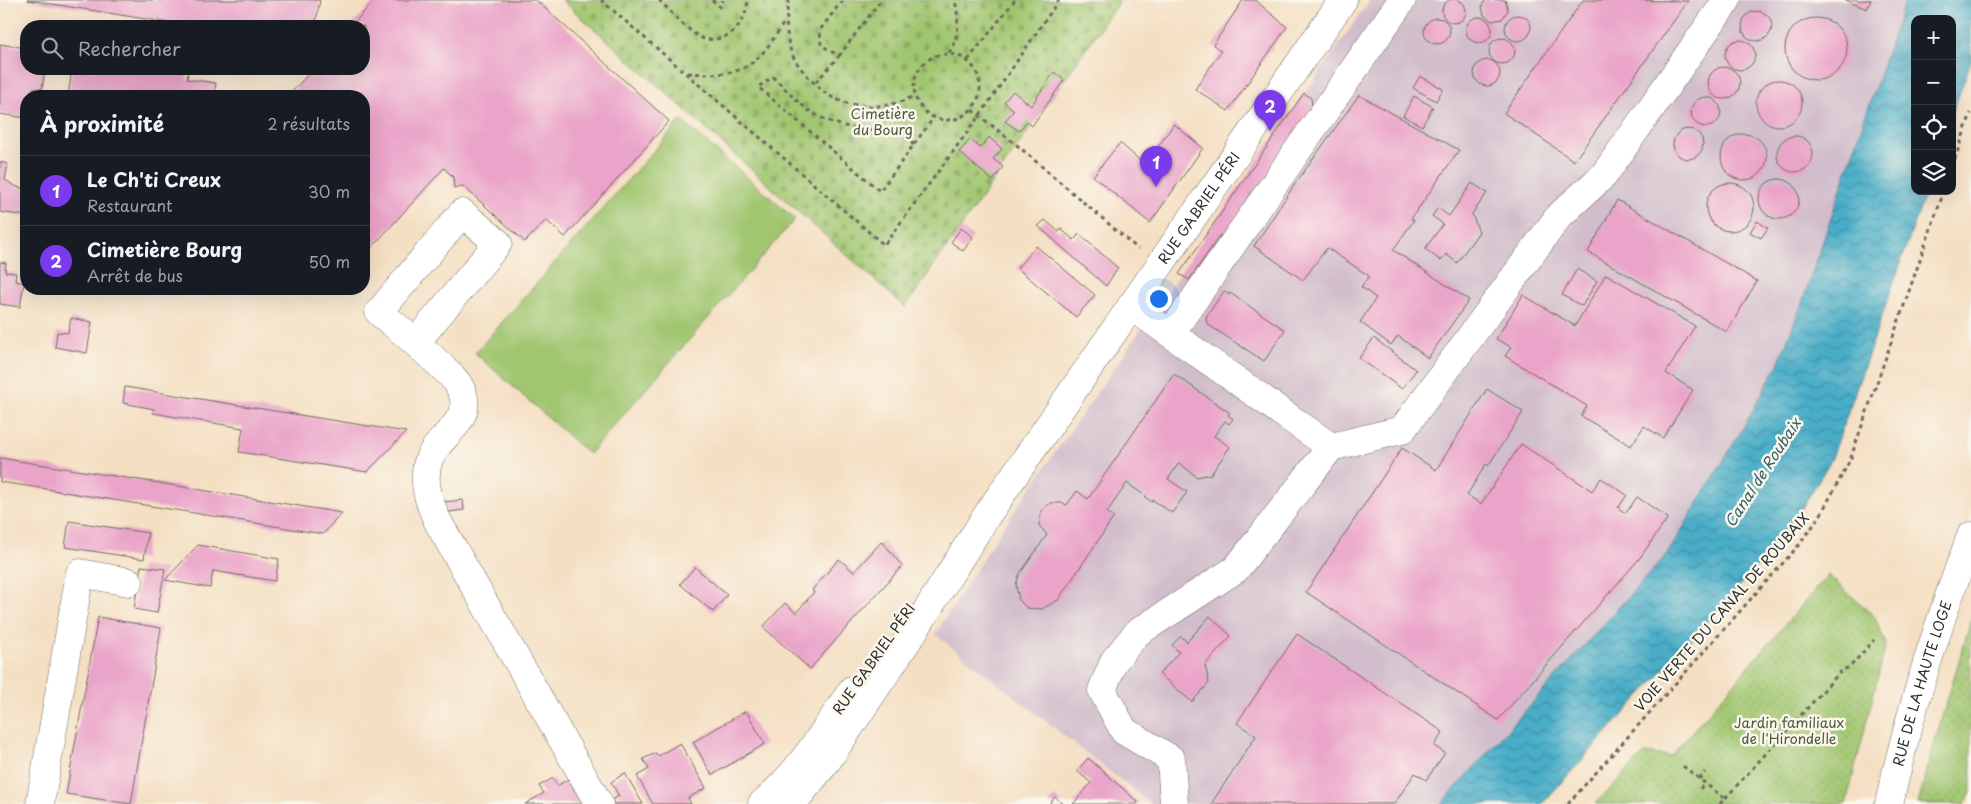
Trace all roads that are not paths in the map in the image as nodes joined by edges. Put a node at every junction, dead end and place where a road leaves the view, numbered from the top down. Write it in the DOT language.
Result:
graph roads {
  1 [pos="1343,0"];
  2 [pos="1402,0"];
  3 [pos="1727,0"];
  4 [pos="1131,306"];
  5 [pos="1171,333"];
  6 [pos="416,342"];
  7 [pos="1331,447"];
  8 [pos="987,515"];
  9 [pos="1971,536"];
  10 [pos="129,582"];
  11 [pos="40,804"];
  12 [pos="600,804"];
  13 [pos="762,804"];
  14 [pos="792,804"];
  15 [pos="1174,804"];
  16 [pos="1888,804"];
  1 -- 4 [label="main road, RUE GABRIEL PÉRI"];
  2 -- 5 [label="main road"];
  3 -- 7 [label="main road"];
  4 -- 5 [label="main road"];
  4 -- 8 [label="main road, RUE GABRIEL PÉRI"];
  5 -- 7 [label="main road"];
  6 -- 6 [label="main road"];
  6 -- 12 [label="main road"];
  7 -- 15 [label="main road"];
  8 -- 13 [label="main road, RUE GABRIEL PÉRI"];
  8 -- 14 [label="main road, RUE GABRIEL PÉRI"];
  9 -- 16 [label="main road, RUE DE LA HAUTE LOGE"];
  10 -- 11 [label="main road"];
}
